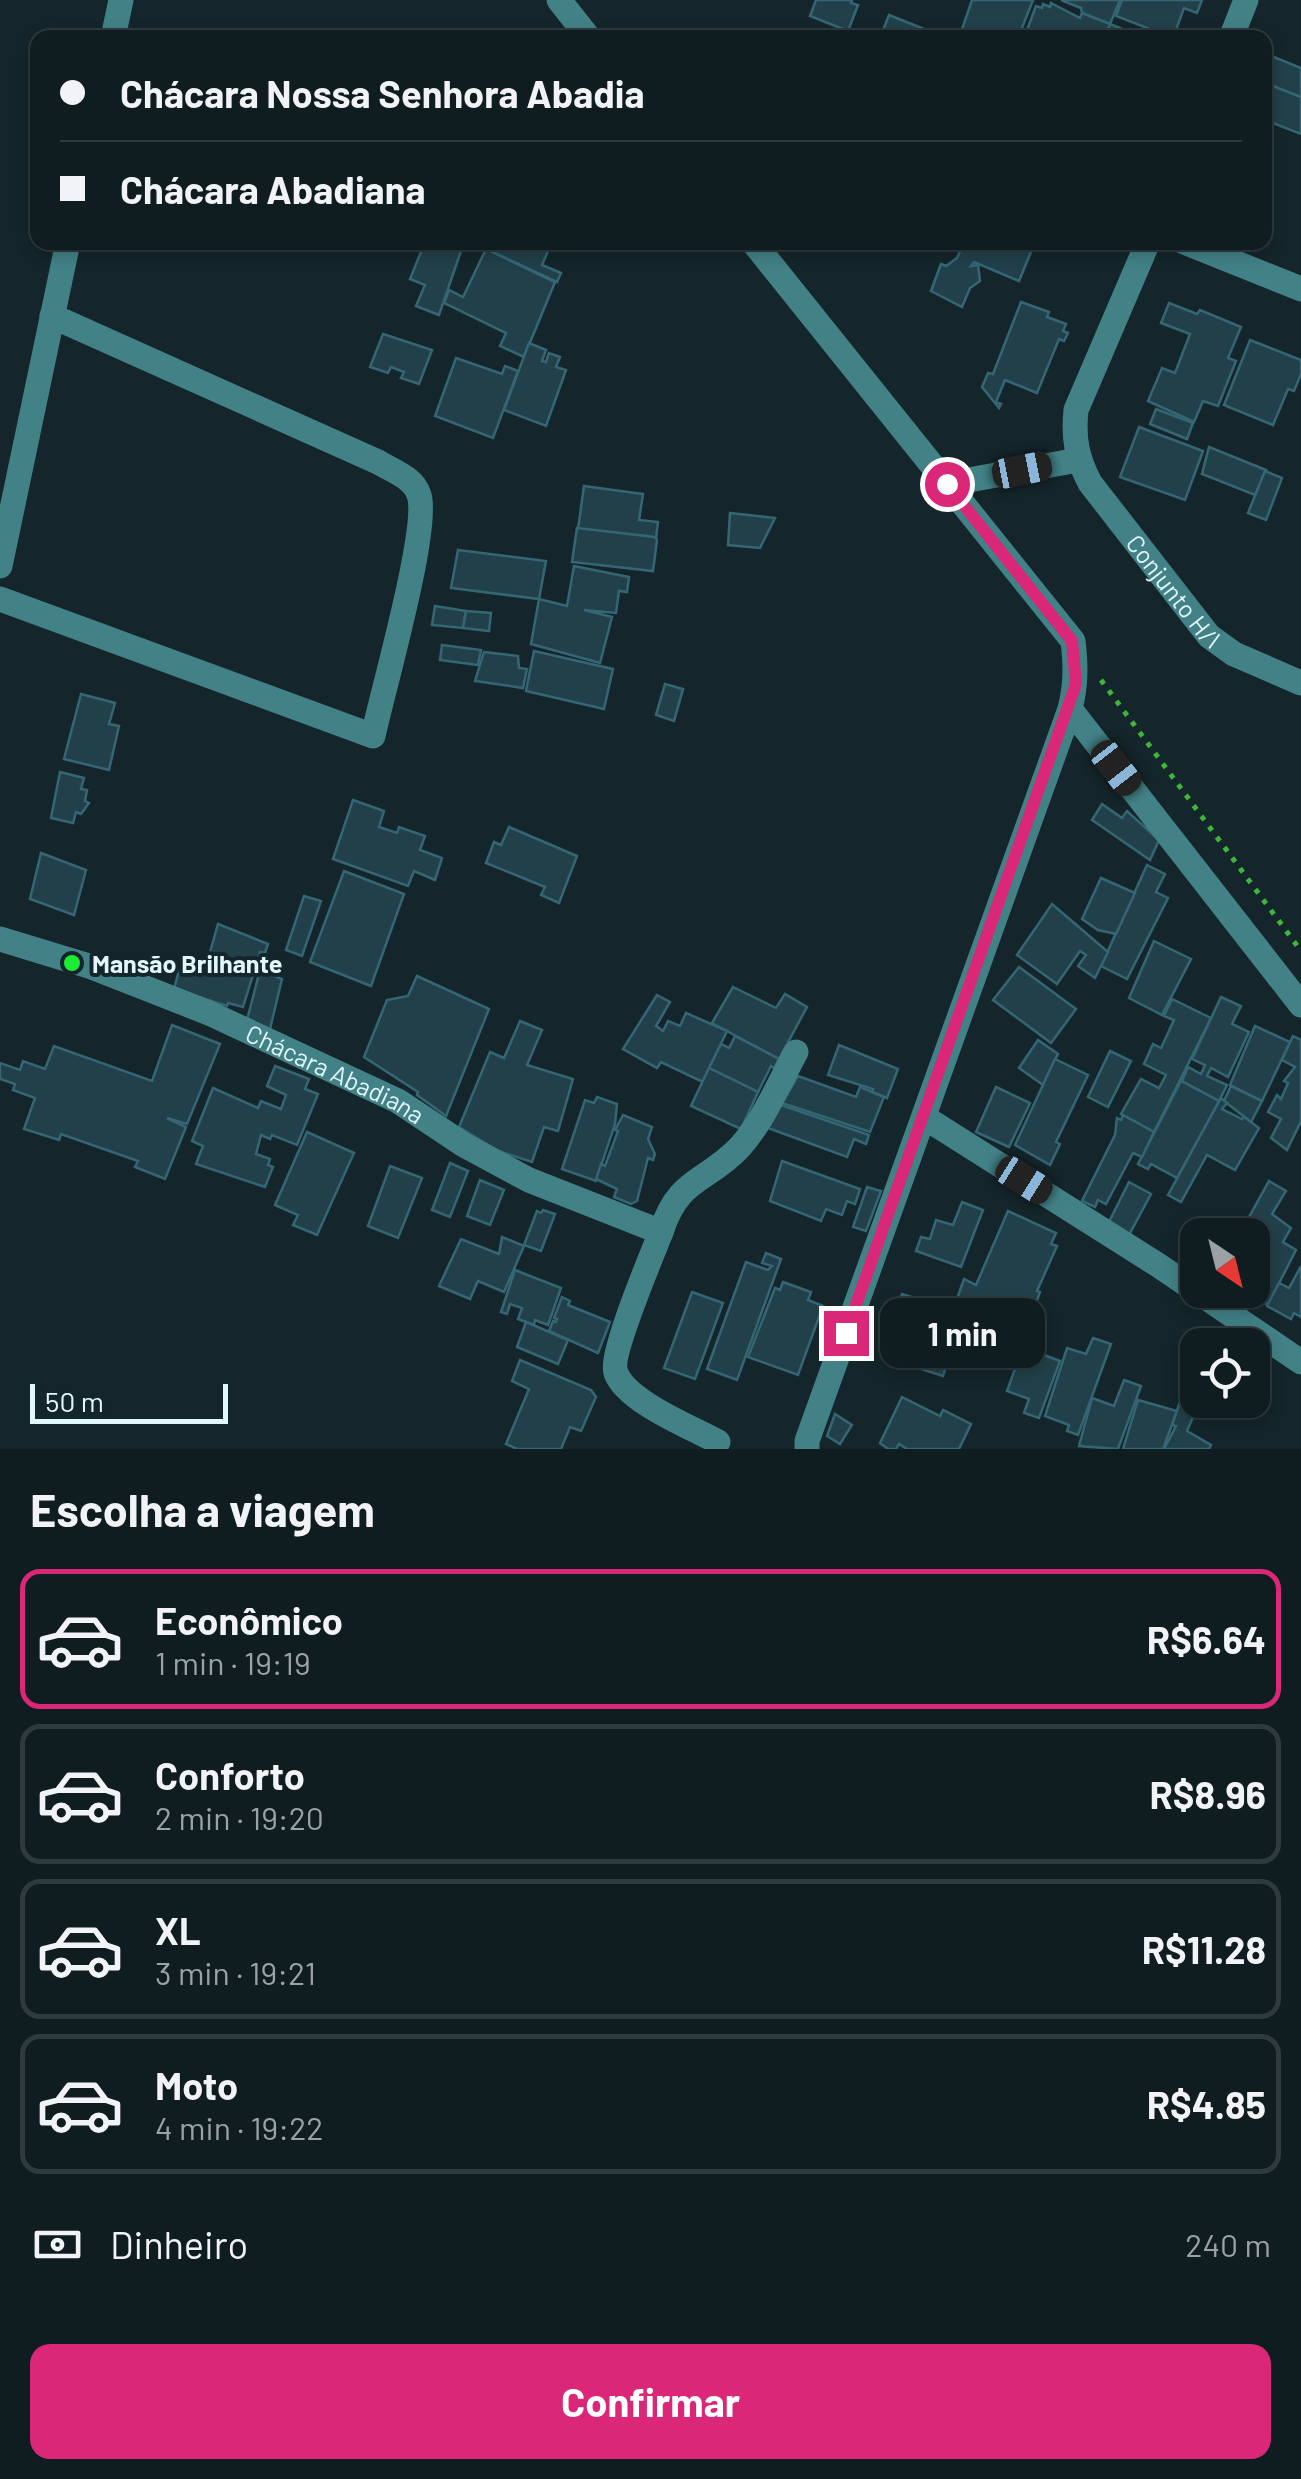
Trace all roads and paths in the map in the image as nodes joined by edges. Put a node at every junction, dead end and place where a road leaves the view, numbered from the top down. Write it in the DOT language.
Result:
graph roads {
  1 [pos="121,0"];
  2 [pos="559,0"];
  3 [pos="1246,0"];
  4 [pos="115,30"];
  5 [pos="583,30"];
  6 [pos="1233,30"];
  7 [pos="66,250"];
  8 [pos="759,250"];
  9 [pos="1145,250"];
  10 [pos="1204,250"];
  11 [pos="1301,289"];
  12 [pos="52,316"];
  13 [pos="1078,460"];
  14 [pos="947,484"];
  15 [pos="0,566"];
  16 [pos="0,599"];
  17 [pos="1072,641"];
  18 [pos="1301,682"];
  19 [pos="1070,709"];
  20 [pos="0,939"];
  21 [pos="1301,951"];
  22 [pos="1301,1005"];
  23 [pos="796,1052"];
  24 [pos="924,1118"];
  25 [pos="660,1232"];
  26 [pos="1301,1362"];
  27 [pos="718,1442"];
  28 [pos="807,1449"];
  1 -- 4 [label="street"];
  2 -- 5 [label="street"];
  3 -- 6 [label="street"];
  7 -- 12 [label="street"];
  8 -- 14 [label="street"];
  9 -- 13 [label="street"];
  10 -- 11 [label="street"];
  12 -- 15 [label="street"];
  12 -- 16 [label="street"];
  13 -- 14 [label="street"];
  13 -- 18 [label="street, Conjunto H/I"];
  14 -- 17 [label="street"];
  17 -- 19 [label="street"];
  17 -- 21 [label="path"];
  19 -- 22 [label="street"];
  19 -- 24 [label="street"];
  20 -- 25 [label="street, Chácara Abadiana"];
  23 -- 25 [label="street"];
  24 -- 26 [label="street"];
  24 -- 28 [label="street"];
  25 -- 27 [label="street"];
}
